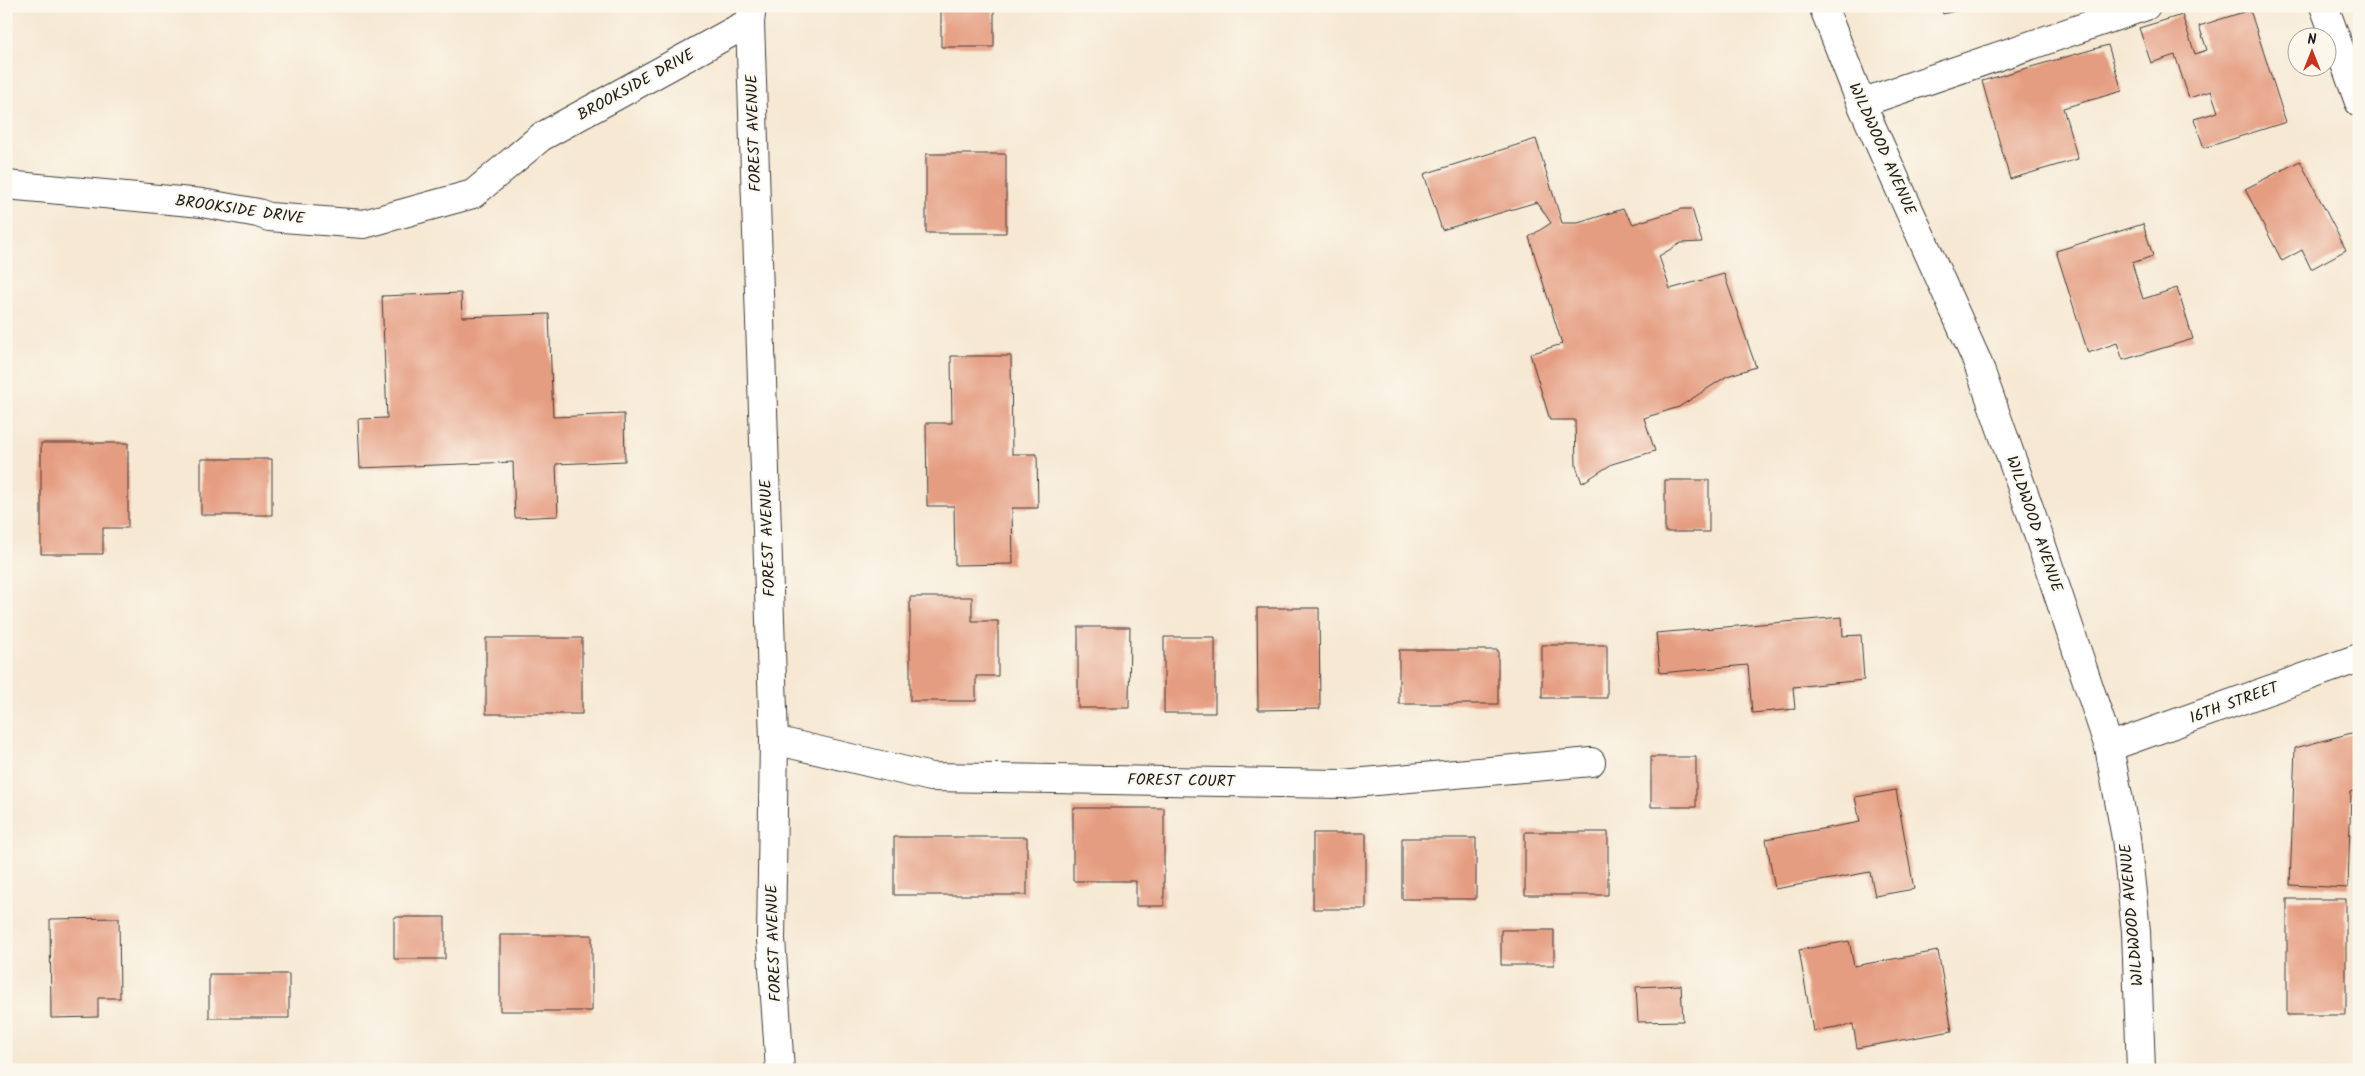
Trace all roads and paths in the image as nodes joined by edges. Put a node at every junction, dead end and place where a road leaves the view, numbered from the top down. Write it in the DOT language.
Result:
graph roads {
  1 [pos="1823,6"];
  2 [pos="2146,6"];
  3 [pos="2324,6"];
  4 [pos="751,14"];
  5 [pos="2359,102"];
  6 [pos="1861,103"];
  7 [pos="6,186"];
  8 [pos="2359,658"];
  9 [pos="774,740"];
  10 [pos="2109,747"];
  11 [pos="1591,762"];
  12 [pos="780,1070"];
  13 [pos="2141,1070"];
  1 -- 6 [label="street, WILDWOOD AVENUE"];
  2 -- 6 [label="street"];
  3 -- 5 [label="street"];
  4 -- 7 [label="street, BROOKSIDE DRIVE"];
  4 -- 9 [label="street, FOREST AVENUE"];
  6 -- 10 [label="street, WILDWOOD AVENUE"];
  8 -- 10 [label="street, 16TH STREET"];
  9 -- 11 [label="street, FOREST COURT"];
  9 -- 12 [label="street, FOREST AVENUE"];
  10 -- 13 [label="street, WILDWOOD AVENUE"];
}
